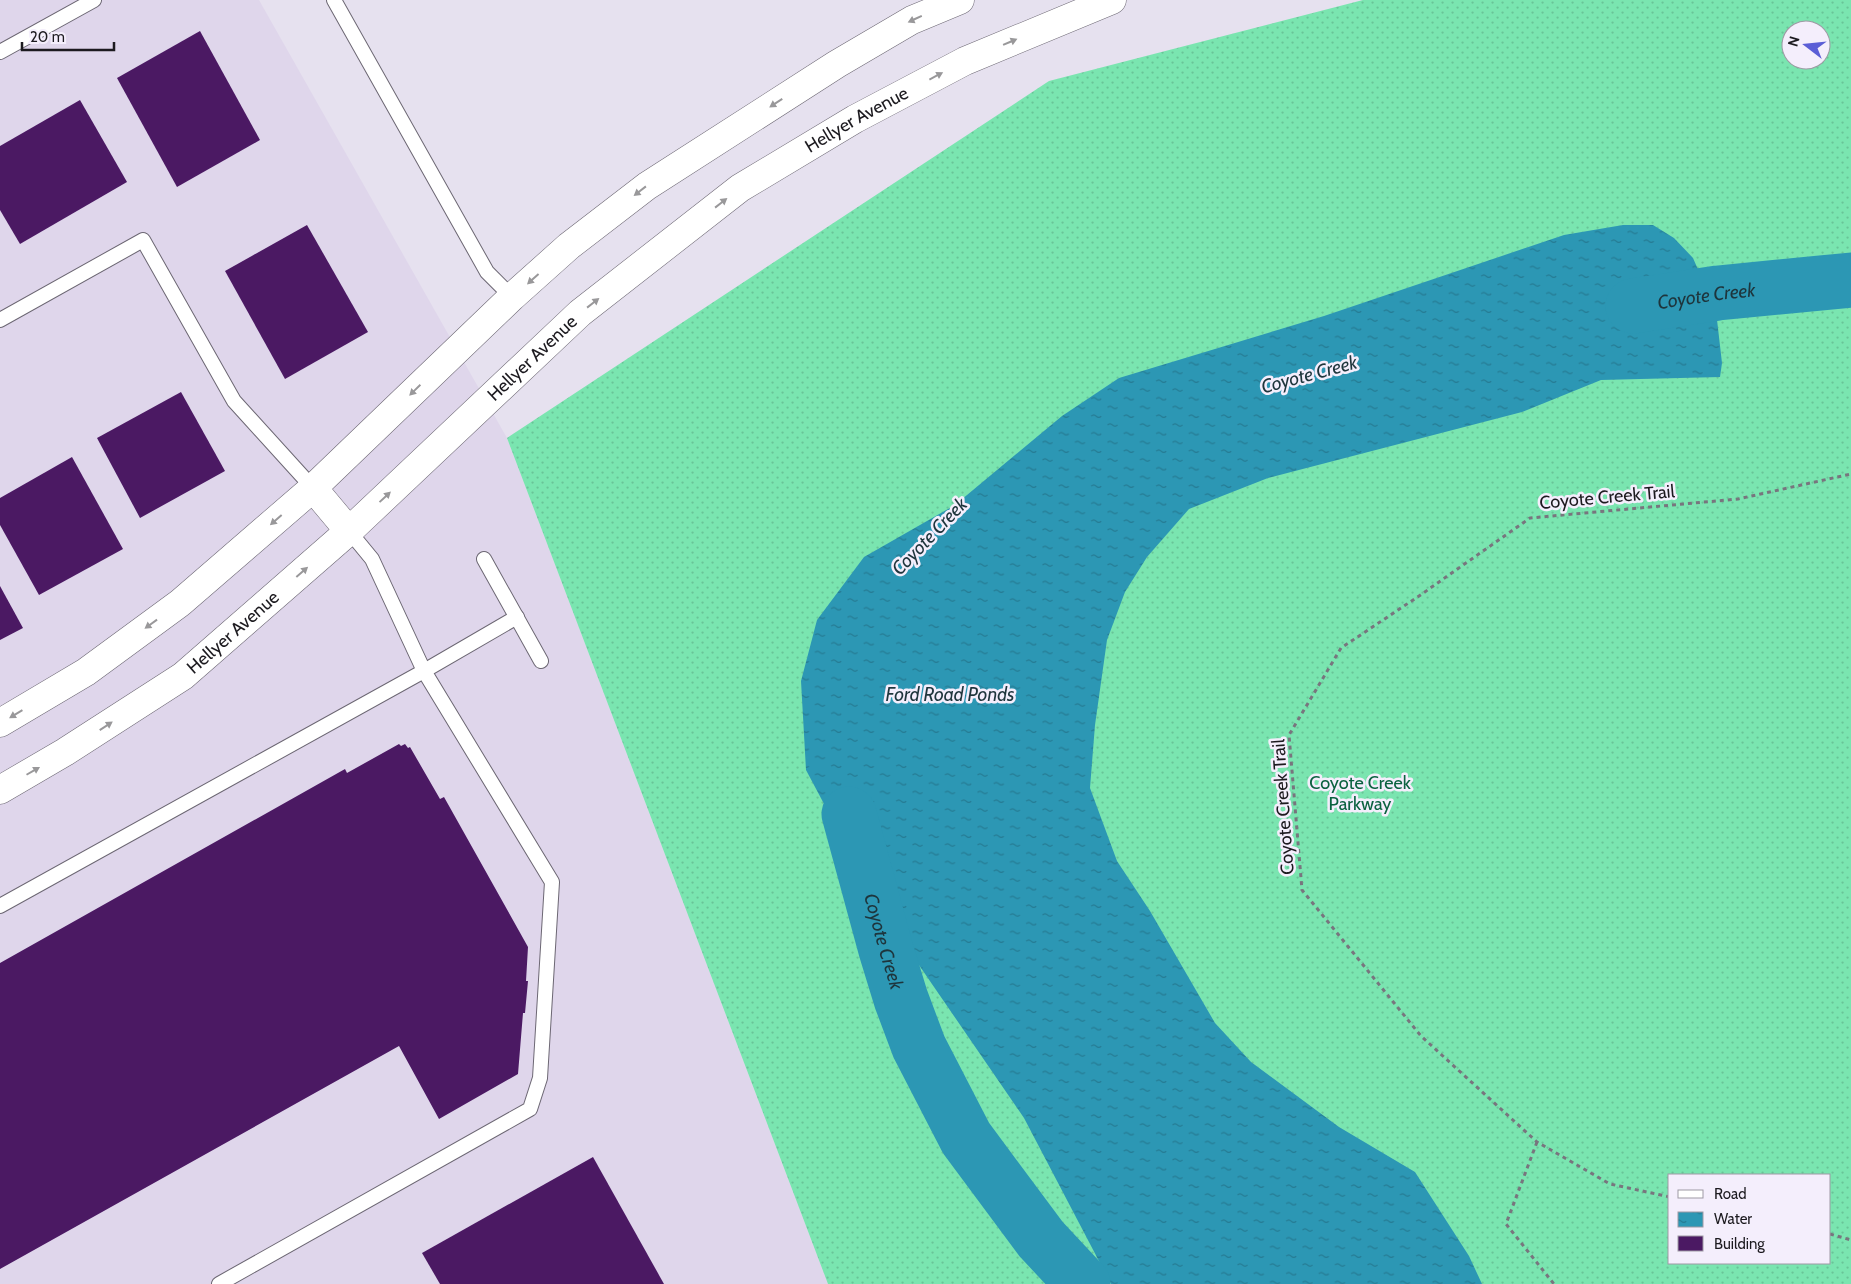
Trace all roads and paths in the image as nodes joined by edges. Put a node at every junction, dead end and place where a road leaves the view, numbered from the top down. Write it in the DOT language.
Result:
graph roads {
  1 [pos="94,0"];
  2 [pos="334,0"];
  3 [pos="960,0"];
  4 [pos="1112,0"];
  5 [pos="0,52"];
  6 [pos="512,297"];
  7 [pos="0,319"];
  8 [pos="1851,474"];
  9 [pos="312,488"];
  10 [pos="349,531"];
  11 [pos="484,559"];
  12 [pos="517,616"];
  13 [pos="541,661"];
  14 [pos="424,671"];
  15 [pos="0,723"];
  16 [pos="0,790"];
  17 [pos="0,906"];
  18 [pos="1536,1142"];
  19 [pos="1668,1198"];
  20 [pos="1831,1234"];
  21 [pos="1851,1240"];
  22 [pos="219,1284"];
  23 [pos="1554,1284"];
  1 -- 5 [label="lane"];
  2 -- 6 [label="lane"];
  3 -- 6 [label="main road, one-way"];
  10 -- 4 [label="main road, Hellyer Avenue, one-way"];
  6 -- 9 [label="main road, one-way"];
  7 -- 9 [label="lane"];
  8 -- 18 [label="path, Coyote Creek Trail"];
  9 -- 10 [label="main road"];
  9 -- 15 [label="main road, one-way"];
  10 -- 14 [label="lane"];
  16 -- 10 [label="main road, Hellyer Avenue, one-way"];
  11 -- 12 [label="lane"];
  12 -- 13 [label="lane"];
  12 -- 14 [label="lane"];
  14 -- 17 [label="lane"];
  14 -- 22 [label="lane"];
  18 -- 19 [label="path, Coyote Creek Trail"];
  18 -- 23 [label="path"];
  20 -- 21 [label="path"];
}
